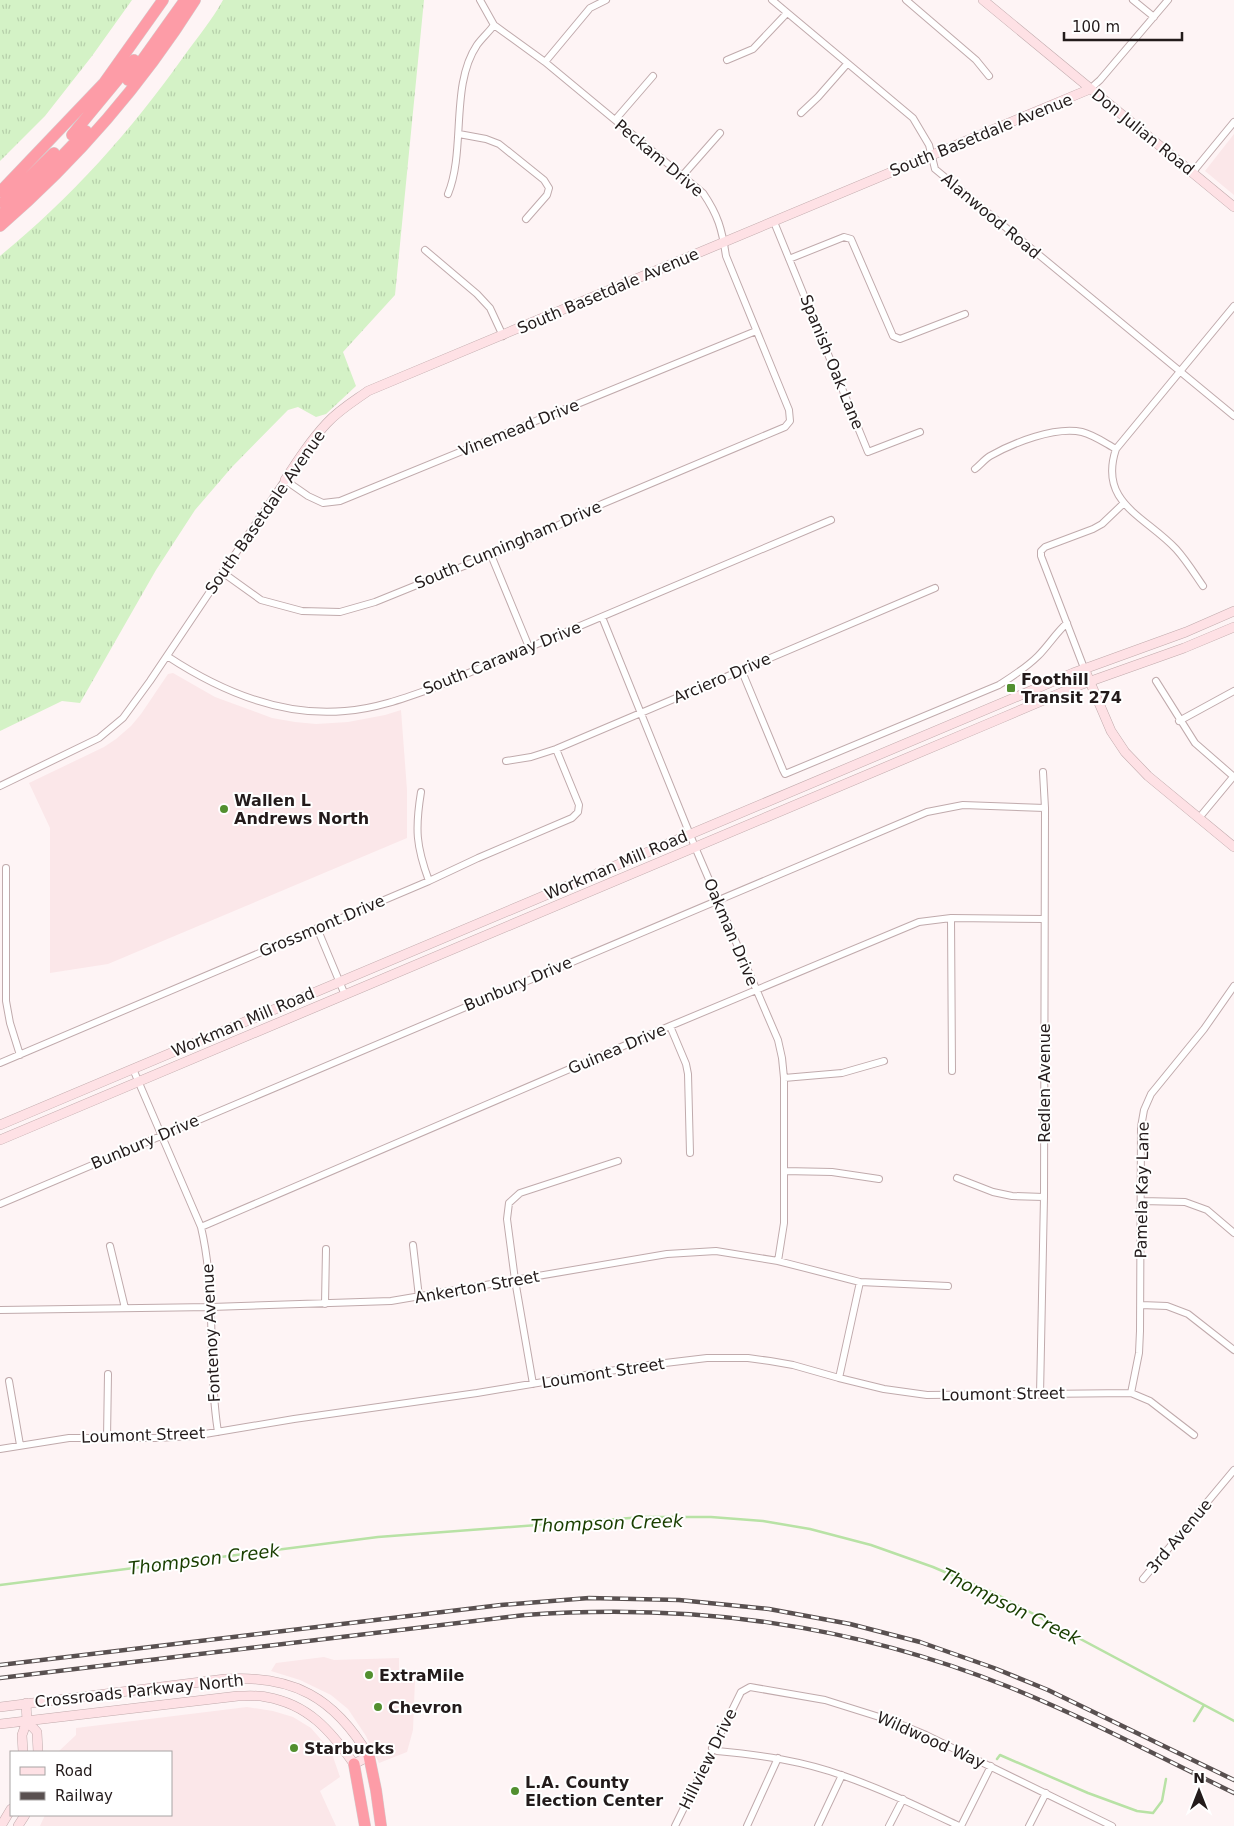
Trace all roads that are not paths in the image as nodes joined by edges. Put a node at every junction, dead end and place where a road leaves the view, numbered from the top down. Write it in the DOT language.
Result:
graph roads {
  1 [pos="163,0"];
  2 [pos="177,0"];
  3 [pos="185,0"];
  4 [pos="195,0"];
  5 [pos="480,0"];
  6 [pos="606,0"];
  7 [pos="772,0"];
  8 [pos="906,0"];
  9 [pos="983,0"];
  10 [pos="1133,0"];
  11 [pos="1168,0"];
  12 [pos="787,13"];
  13 [pos="1154,17"];
  14 [pos="494,25"];
  15 [pos="727,60"];
  16 [pos="546,62"];
  17 [pos="847,64"];
  18 [pos="653,76"];
  19 [pos="989,76"];
  20 [pos="1090,89"];
  21 [pos="801,112"];
  22 [pos="615,120"];
  23 [pos="1234,122"];
  24 [pos="720,133"];
  25 [pos="459,134"];
  26 [pos="930,155"];
  27 [pos="1192,173"];
  28 [pos="683,175"];
  29 [pos="0,192"];
  30 [pos="448,194"];
  31 [pos="0,205"];
  32 [pos="1234,207"];
  33 [pos="0,216"];
  34 [pos="526,219"];
  35 [pos="774,222"];
  36 [pos="0,226"];
  37 [pos="724,242"];
  38 [pos="425,250"];
  39 [pos="789,260"];
  40 [pos="1234,306"];
  41 [pos="965,314"];
  42 [pos="756,331"];
  43 [pos="503,336"];
  44 [pos="1180,371"];
  45 [pos="1234,416"];
  46 [pos="790,421"];
  47 [pos="920,432"];
  48 [pos="1116,449"];
  49 [pos="975,469"];
  50 [pos="285,480"];
  51 [pos="1124,503"];
  52 [pos="831,520"];
  53 [pos="492,554"];
  54 [pos="222,572"];
  55 [pos="1203,586"];
  56 [pos="936,588"];
  57 [pos="1234,611"];
  58 [pos="602,617"];
  59 [pos="1067,623"];
  60 [pos="1234,627"];
  61 [pos="529,647"];
  62 [pos="167,656"];
  63 [pos="1084,668"];
  64 [pos="741,669"];
  65 [pos="1156,680"];
  66 [pos="1089,682"];
  67 [pos="1234,691"];
  68 [pos="642,713"];
  69 [pos="1179,721"];
  70 [pos="556,749"];
  71 [pos="506,761"];
  72 [pos="1043,772"];
  73 [pos="1234,777"];
  74 [pos="0,786"];
  75 [pos="421,792"];
  76 [pos="1045,808"];
  77 [pos="1199,818"];
  78 [pos="690,834"];
  79 [pos="695,846"];
  80 [pos="1234,847"];
  81 [pos="6,868"];
  82 [pos="429,881"];
  83 [pos="718,900"];
  84 [pos="951,918"];
  85 [pos="1044,919"];
  86 [pos="316,928"];
  87 [pos="339,981"];
  88 [pos="1234,986"];
  89 [pos="756,990"];
  90 [pos="345,995"];
  91 [pos="670,1026"];
  92 [pos="20,1055"];
  93 [pos="884,1061"];
  94 [pos="0,1063"];
  95 [pos="133,1069"];
  96 [pos="952,1070"];
  97 [pos="784,1078"];
  98 [pos="138,1082"];
  99 [pos="0,1125"];
  100 [pos="161,1135"];
  101 [pos="0,1140"];
  102 [pos="690,1153"];
  103 [pos="618,1161"];
  104 [pos="784,1171"];
  105 [pos="957,1178"];
  106 [pos="879,1179"];
  107 [pos="1044,1197"];
  108 [pos="1142,1201"];
  109 [pos="0,1204"];
  110 [pos="201,1227"];
  111 [pos="1234,1233"];
  112 [pos="413,1245"];
  113 [pos="110,1246"];
  114 [pos="326,1249"];
  115 [pos="778,1261"];
  116 [pos="515,1280"];
  117 [pos="860,1282"];
  118 [pos="948,1286"];
  119 [pos="419,1297"];
  120 [pos="325,1304"];
  121 [pos="1140,1305"];
  122 [pos="211,1307"];
  123 [pos="125,1308"];
  124 [pos="0,1310"];
  125 [pos="1234,1350"];
  126 [pos="108,1374"];
  127 [pos="839,1378"];
  128 [pos="9,1381"];
  129 [pos="533,1384"];
  130 [pos="1131,1393"];
  131 [pos="1040,1395"];
  132 [pos="218,1432"];
  133 [pos="1194,1435"];
  134 [pos="107,1438"];
  135 [pos="20,1445"];
  136 [pos="0,1449"];
  137 [pos="1234,1470"];
  138 [pos="1143,1579"];
  139 [pos="163,1687"];
  140 [pos="741,1692"];
  141 [pos="26,1703"];
  142 [pos="166,1705"];
  143 [pos="0,1707"];
  144 [pos="27,1721"];
  145 [pos="0,1724"];
  146 [pos="712,1748"];
  147 [pos="23,1751"];
  148 [pos="38,1751"];
  149 [pos="369,1756"];
  150 [pos="778,1758"];
  151 [pos="354,1764"];
  152 [pos="990,1766"];
  153 [pos="842,1775"];
  154 [pos="1046,1793"];
  155 [pos="903,1799"];
  156 [pos="10,1810"];
  157 [pos="1,1826"];
  158 [pos="366,1826"];
  159 [pos="381,1826"];
  160 [pos="675,1826"];
  161 [pos="747,1826"];
  162 [pos="818,1826"];
  163 [pos="890,1826"];
  164 [pos="960,1826"];
  165 [pos="1029,1826"];
  166 [pos="1112,1826"];
  1 -- 29 [label="highway"];
  2 -- 31 [label="highway"];
  3 -- 33 [label="highway"];
  4 -- 36 [label="highway"];
  5 -- 14 [label="street, Peckam Drive"];
  6 -- 16 [label="street"];
  7 -- 12 [label="street, Alanwood Road"];
  8 -- 19 [label="street"];
  9 -- 20 [label="main road, Don Julian Road"];
  10 -- 13 [label="street"];
  11 -- 13 [label="street, South Basetdale Avenue"];
  12 -- 15 [label="street"];
  12 -- 17 [label="street, Alanwood Road"];
  13 -- 20 [label="street, South Basetdale Avenue"];
  14 -- 16 [label="street, Peckam Drive"];
  14 -- 25 [label="street"];
  16 -- 22 [label="street, Peckam Drive"];
  17 -- 21 [label="street"];
  17 -- 26 [label="street, Alanwood Road"];
  18 -- 22 [label="street"];
  20 -- 26 [label="main road, South Basetdale Avenue"];
  20 -- 27 [label="main road, Don Julian Road"];
  22 -- 28 [label="street, Peckam Drive"];
  23 -- 27 [label="street"];
  24 -- 28 [label="street"];
  25 -- 30 [label="street"];
  25 -- 34 [label="street"];
  26 -- 35 [label="main road, South Basetdale Avenue"];
  26 -- 44 [label="street, Alanwood Road"];
  27 -- 32 [label="main road, Don Julian Road"];
  28 -- 37 [label="street, Peckam Drive"];
  35 -- 37 [label="main road, South Basetdale Avenue"];
  35 -- 39 [label="street, Spanish Oak Lane"];
  37 -- 42 [label="street, Peckam Drive"];
  37 -- 43 [label="main road, South Basetdale Avenue"];
  38 -- 43 [label="street"];
  39 -- 41 [label="street"];
  39 -- 47 [label="street, Spanish Oak Lane"];
  40 -- 44 [label="street"];
  42 -- 46 [label="street, Peckam Drive"];
  42 -- 50 [label="street, Vinemead Drive"];
  43 -- 50 [label="main road, South Basetdale Avenue"];
  44 -- 45 [label="street, Alanwood Road"];
  44 -- 48 [label="street"];
  46 -- 53 [label="street, South Cunningham Drive"];
  48 -- 49 [label="street"];
  48 -- 51 [label="street"];
  50 -- 54 [label="street, South Basetdale Avenue"];
  51 -- 55 [label="street"];
  51 -- 59 [label="street"];
  52 -- 58 [label="street, South Caraway Drive"];
  53 -- 54 [label="street, South Cunningham Drive"];
  53 -- 61 [label="street"];
  54 -- 62 [label="street, South Basetdale Avenue"];
  56 -- 64 [label="street, Arciero Drive"];
  57 -- 63 [label="main road, Workman Mill Road"];
  58 -- 61 [label="street, South Caraway Drive"];
  58 -- 68 [label="street, Oakman Drive"];
  59 -- 63 [label="street"];
  59 -- 64 [label="street"];
  60 -- 66 [label="main road, Workman Mill Road"];
  61 -- 62 [label="street, South Caraway Drive"];
  62 -- 74 [label="street, South Basetdale Avenue"];
  63 -- 66 [label="main road"];
  63 -- 78 [label="main road, Workman Mill Road"];
  64 -- 68 [label="street, Arciero Drive"];
  65 -- 69 [label="street"];
  66 -- 77 [label="main road"];
  66 -- 79 [label="main road, Workman Mill Road"];
  67 -- 69 [label="street"];
  68 -- 70 [label="street, Arciero Drive"];
  68 -- 78 [label="street, Oakman Drive"];
  69 -- 73 [label="street"];
  70 -- 71 [label="street, Arciero Drive"];
  70 -- 82 [label="street, Grossmont Drive"];
  72 -- 76 [label="street, Redlen Avenue"];
  73 -- 77 [label="street"];
  75 -- 82 [label="street"];
  76 -- 83 [label="street, Bunbury Drive"];
  76 -- 85 [label="street, Redlen Avenue"];
  77 -- 80 [label="main road"];
  78 -- 79 [label="street, Oakman Drive"];
  78 -- 87 [label="main road, Workman Mill Road"];
  79 -- 83 [label="street, Oakman Drive"];
  79 -- 90 [label="main road, Workman Mill Road"];
  81 -- 92 [label="street"];
  82 -- 86 [label="street, Grossmont Drive"];
  83 -- 89 [label="street, Oakman Drive"];
  83 -- 100 [label="street, Bunbury Drive"];
  84 -- 85 [label="street, Guinea Drive"];
  84 -- 89 [label="street, Guinea Drive"];
  84 -- 96 [label="street"];
  85 -- 107 [label="street, Redlen Avenue"];
  86 -- 87 [label="street"];
  86 -- 92 [label="street, Grossmont Drive"];
  87 -- 90 [label="street"];
  87 -- 95 [label="main road, Workman Mill Road"];
  88 -- 108 [label="street, Pamela Kay Lane"];
  89 -- 91 [label="street, Guinea Drive"];
  89 -- 97 [label="street, Oakman Drive"];
  90 -- 98 [label="main road, Workman Mill Road"];
  91 -- 102 [label="street"];
  91 -- 110 [label="street, Guinea Drive"];
  92 -- 94 [label="street, Grossmont Drive"];
  93 -- 97 [label="street"];
  95 -- 98 [label="street, Fontenoy Avenue"];
  95 -- 99 [label="main road, Workman Mill Road"];
  97 -- 104 [label="street, Oakman Drive"];
  98 -- 100 [label="street, Fontenoy Avenue"];
  98 -- 101 [label="main road, Workman Mill Road"];
  100 -- 109 [label="street, Bunbury Drive"];
  100 -- 110 [label="street, Fontenoy Avenue"];
  103 -- 116 [label="street"];
  104 -- 106 [label="street"];
  104 -- 115 [label="street, Oakman Drive"];
  105 -- 107 [label="street"];
  107 -- 131 [label="street, Redlen Avenue"];
  108 -- 111 [label="street"];
  108 -- 121 [label="street, Pamela Kay Lane"];
  110 -- 122 [label="street, Fontenoy Avenue"];
  112 -- 119 [label="street"];
  113 -- 123 [label="street"];
  114 -- 120 [label="street"];
  115 -- 116 [label="street, Ankerton Street"];
  115 -- 117 [label="street, Ankerton Street"];
  116 -- 119 [label="street, Ankerton Street"];
  116 -- 129 [label="street"];
  117 -- 118 [label="street, Ankerton Street"];
  117 -- 127 [label="street"];
  119 -- 120 [label="street, Ankerton Street"];
  120 -- 122 [label="street, Ankerton Street"];
  121 -- 125 [label="street"];
  121 -- 130 [label="street, Pamela Kay Lane"];
  122 -- 123 [label="street, Ankerton Street"];
  122 -- 132 [label="street, Fontenoy Avenue"];
  123 -- 124 [label="street, Ankerton Street"];
  126 -- 134 [label="street"];
  127 -- 129 [label="street, Loumont Street"];
  127 -- 131 [label="street, Loumont Street"];
  128 -- 135 [label="street"];
  129 -- 132 [label="street, Loumont Street"];
  130 -- 131 [label="street, Loumont Street"];
  130 -- 133 [label="street, Loumont Street"];
  132 -- 134 [label="street, Loumont Street"];
  134 -- 135 [label="street, Loumont Street"];
  135 -- 136 [label="street, Loumont Street"];
  137 -- 138 [label="street, 3rd Avenue"];
  139 -- 141 [label="main road, Crossroads Parkway North"];
  139 -- 142 [label="main road"];
  139 -- 149 [label="main road, Crossroads Parkway North"];
  140 -- 146 [label="street, Hillview Drive"];
  140 -- 152 [label="street, Wildwood Way"];
  141 -- 143 [label="main road, Crossroads Parkway North"];
  141 -- 144 [label="main road"];
  142 -- 144 [label="main road, Crossroads Parkway North"];
  142 -- 151 [label="main road, Crossroads Parkway North"];
  144 -- 145 [label="main road, Crossroads Parkway North"];
  144 -- 147 [label="main road"];
  144 -- 148 [label="main road"];
  146 -- 150 [label="street"];
  146 -- 160 [label="street, Hillview Drive"];
  149 -- 151 [label="main road"];
  149 -- 159 [label="highway"];
  150 -- 153 [label="street"];
  150 -- 161 [label="street"];
  151 -- 158 [label="highway"];
  152 -- 154 [label="street, Wildwood Way"];
  152 -- 164 [label="street"];
  153 -- 155 [label="street"];
  153 -- 162 [label="street"];
  154 -- 165 [label="street"];
  154 -- 166 [label="street, Wildwood Way"];
  155 -- 163 [label="street"];
  155 -- 164 [label="street"];
  156 -- 157 [label="main road"];
}
